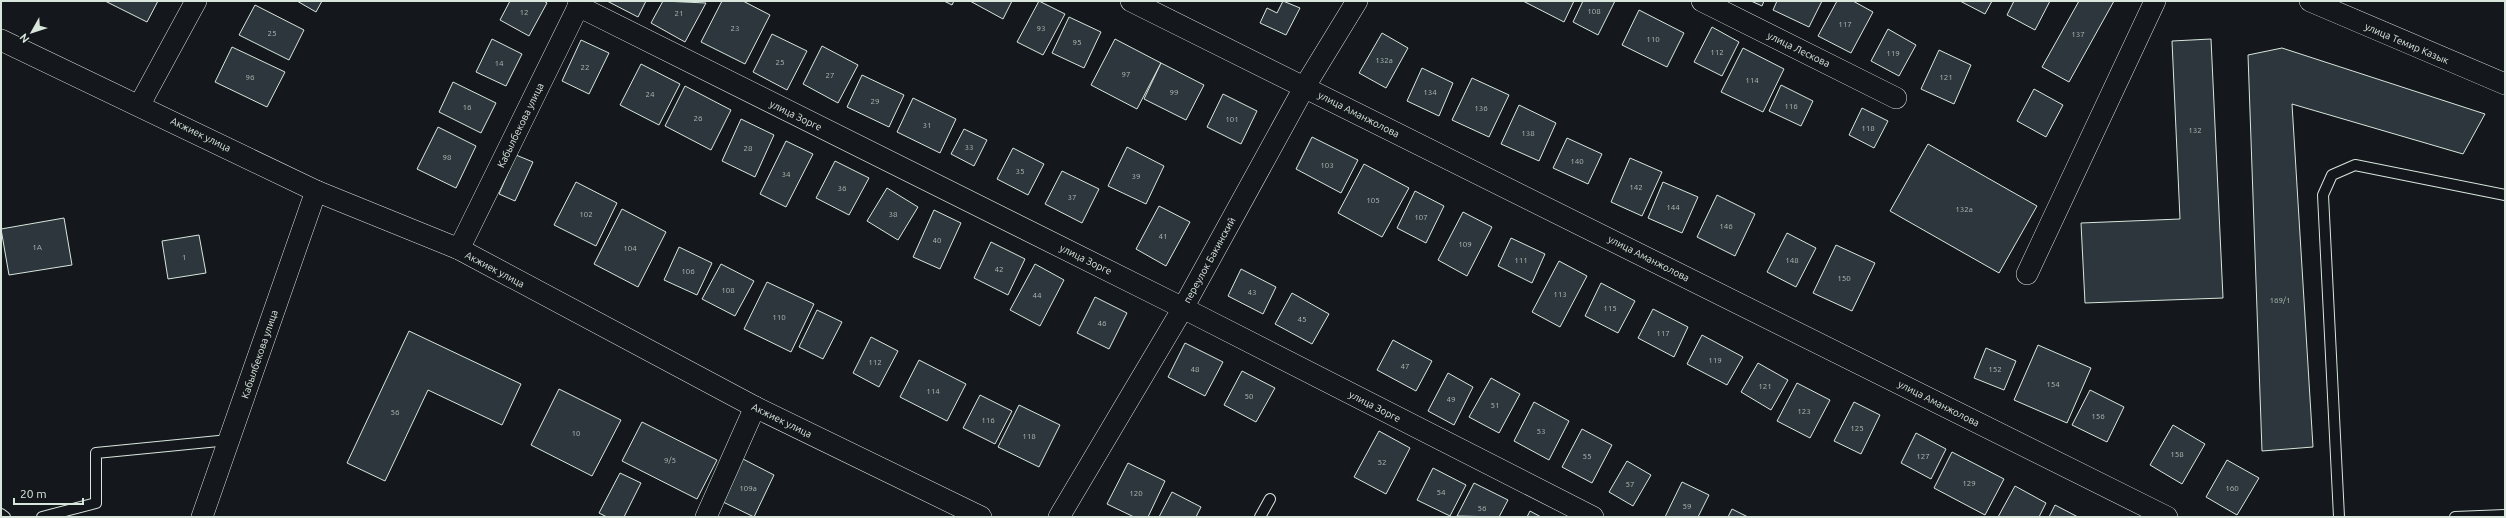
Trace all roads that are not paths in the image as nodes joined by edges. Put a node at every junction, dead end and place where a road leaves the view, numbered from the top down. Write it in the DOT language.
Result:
graph roads {
  1 [pos="196,1"];
  2 [pos="1131,1"];
  3 [pos="1357,1"];
  4 [pos="1702,1"];
  5 [pos="2155,1"];
  6 [pos="2310,1"];
  7 [pos="579,4"];
  8 [pos="1,40"];
  9 [pos="2505,84"];
  10 [pos="1305,86"];
  11 [pos="1896,98"];
  12 [pos="140,104"];
  13 [pos="316,191"];
  14 [pos="2505,195"];
  15 [pos="459,249"];
  16 [pos="2027,274"];
  17 [pos="1183,308"];
  18 [pos="755,407"];
  19 [pos="229,440"];
  20 [pos="1270,499"];
  21 [pos="1,514"];
  22 [pos="2505,515"];
  23 [pos="5,517"];
  24 [pos="42,517"];
  25 [pos="202,517"];
  26 [pos="706,517"];
  27 [pos="980,517"];
  28 [pos="1059,517"];
  29 [pos="1260,517"];
  30 [pos="1593,517"];
  31 [pos="2168,517"];
  32 [pos="2339,517"];
  33 [pos="2455,517"];
  1 -- 12 [label="street"];
  2 -- 10 [label="street, улица Аманжолова"];
  3 -- 10 [label="street, переулок Бакинский"];
  4 -- 11 [label="street, улица Лескова"];
  5 -- 16 [label="street"];
  6 -- 9 [label="street, улица Темир Казык"];
  7 -- 15 [label="street, Кабылбекова улица"];
  7 -- 17 [label="street, улица Зорге"];
  8 -- 12 [label="street, Акжиек улица"];
  10 -- 17 [label="street, переулок Бакинский"];
  10 -- 31 [label="street, улица Аманжолова"];
  12 -- 13 [label="street, Акжиек улица"];
  13 -- 15 [label="street, Акжиек улица"];
  13 -- 19 [label="street, Кабылбекова улица"];
  14 -- 32 [label="lane"];
  15 -- 18 [label="street, Акжиек улица"];
  17 -- 28 [label="street, переулок Бакинский"];
  17 -- 30 [label="street, улица Зорге"];
  18 -- 26 [label="street"];
  18 -- 27 [label="street, Акжиек улица"];
  19 -- 24 [label="lane"];
  19 -- 25 [label="street, Кабылбекова улица"];
  20 -- 29 [label="lane"];
  21 -- 23 [label="lane"];
  22 -- 33 [label="lane"];
}
